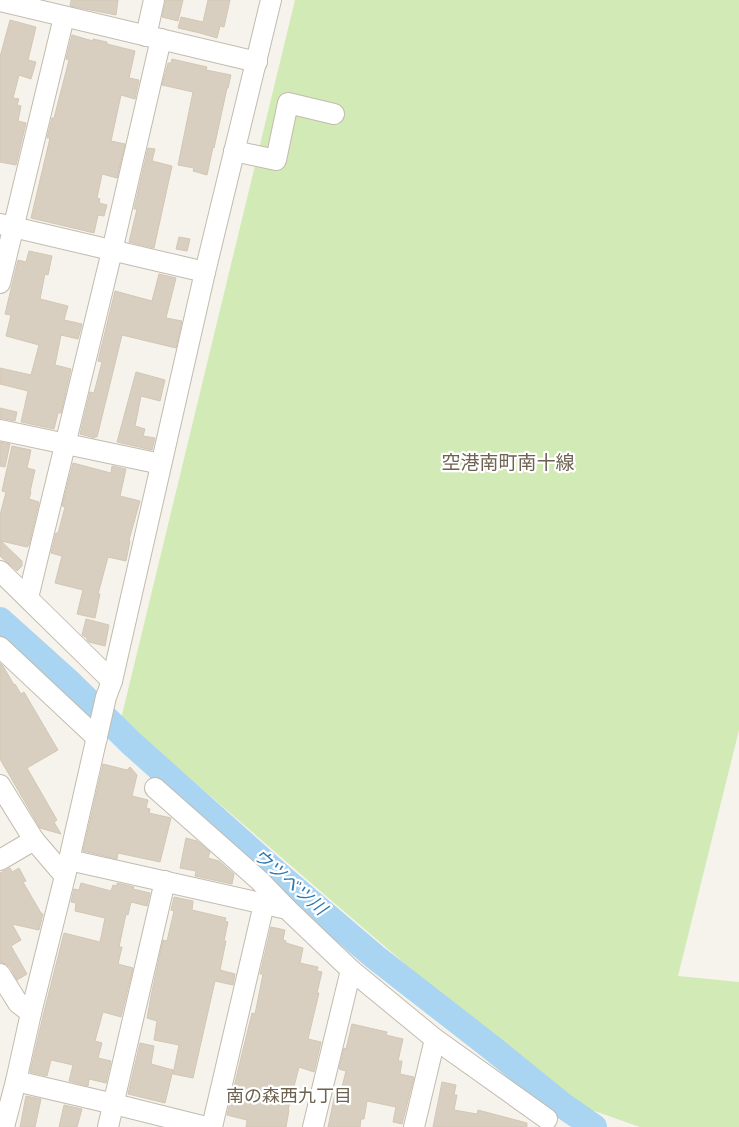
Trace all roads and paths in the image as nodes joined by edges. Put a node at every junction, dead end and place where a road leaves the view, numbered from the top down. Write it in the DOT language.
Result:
graph roads {
  1 [pos="154,0"];
  2 [pos="271,0"];
  3 [pos="0,2"];
  4 [pos="64,17"];
  5 [pos="154,38"];
  6 [pos="257,62"];
  7 [pos="334,114"];
  8 [pos="234,151"];
  9 [pos="6,225"];
  10 [pos="112,251"];
  11 [pos="205,272"];
  12 [pos="0,283"];
  13 [pos="0,430"];
  14 [pos="65,443"];
  15 [pos="161,464"];
  16 [pos="0,571"];
  17 [pos="28,598"];
  18 [pos="0,647"];
  19 [pos="109,689"];
  20 [pos="98,734"];
  21 [pos="0,785"];
  22 [pos="155,788"];
  23 [pos="34,840"];
  24 [pos="0,860"];
  25 [pos="66,867"];
  26 [pos="165,881"];
  27 [pos="264,904"];
  28 [pos="287,910"];
  29 [pos="351,970"];
  30 [pos="0,974"];
  31 [pos="31,1013"];
  32 [pos="435,1039"];
  33 [pos="16,1081"];
  34 [pos="114,1104"];
  35 [pos="547,1118"];
  36 [pos="4,1127"];
  37 [pos="108,1127"];
  38 [pos="206,1127"];
  39 [pos="212,1127"];
  40 [pos="313,1127"];
  41 [pos="414,1127"];
  1 -- 5 [label="street"];
  2 -- 6 [label="street"];
  3 -- 4 [label="street"];
  4 -- 5 [label="street"];
  4 -- 9 [label="street"];
  5 -- 6 [label="street"];
  5 -- 10 [label="street"];
  6 -- 8 [label="street"];
  7 -- 8 [label="street"];
  8 -- 11 [label="street"];
  9 -- 10 [label="street"];
  9 -- 12 [label="street"];
  10 -- 11 [label="street"];
  10 -- 14 [label="street"];
  11 -- 15 [label="street"];
  13 -- 14 [label="street"];
  14 -- 15 [label="street"];
  14 -- 17 [label="street"];
  15 -- 19 [label="street"];
  16 -- 17 [label="street"];
  17 -- 19 [label="street"];
  18 -- 20 [label="street"];
  19 -- 20 [label="street"];
  20 -- 25 [label="street"];
  21 -- 23 [label="street"];
  22 -- 28 [label="street"];
  23 -- 24 [label="street"];
  23 -- 25 [label="street"];
  25 -- 26 [label="street"];
  25 -- 31 [label="street"];
  26 -- 27 [label="street"];
  26 -- 34 [label="street"];
  27 -- 28 [label="street"];
  27 -- 39 [label="street"];
  28 -- 29 [label="street"];
  29 -- 32 [label="street"];
  29 -- 40 [label="street"];
  30 -- 31 [label="street"];
  31 -- 33 [label="street"];
  32 -- 35 [label="street"];
  32 -- 41 [label="street"];
  33 -- 34 [label="street"];
  33 -- 36 [label="street"];
  34 -- 37 [label="street"];
  34 -- 38 [label="street"];
}
